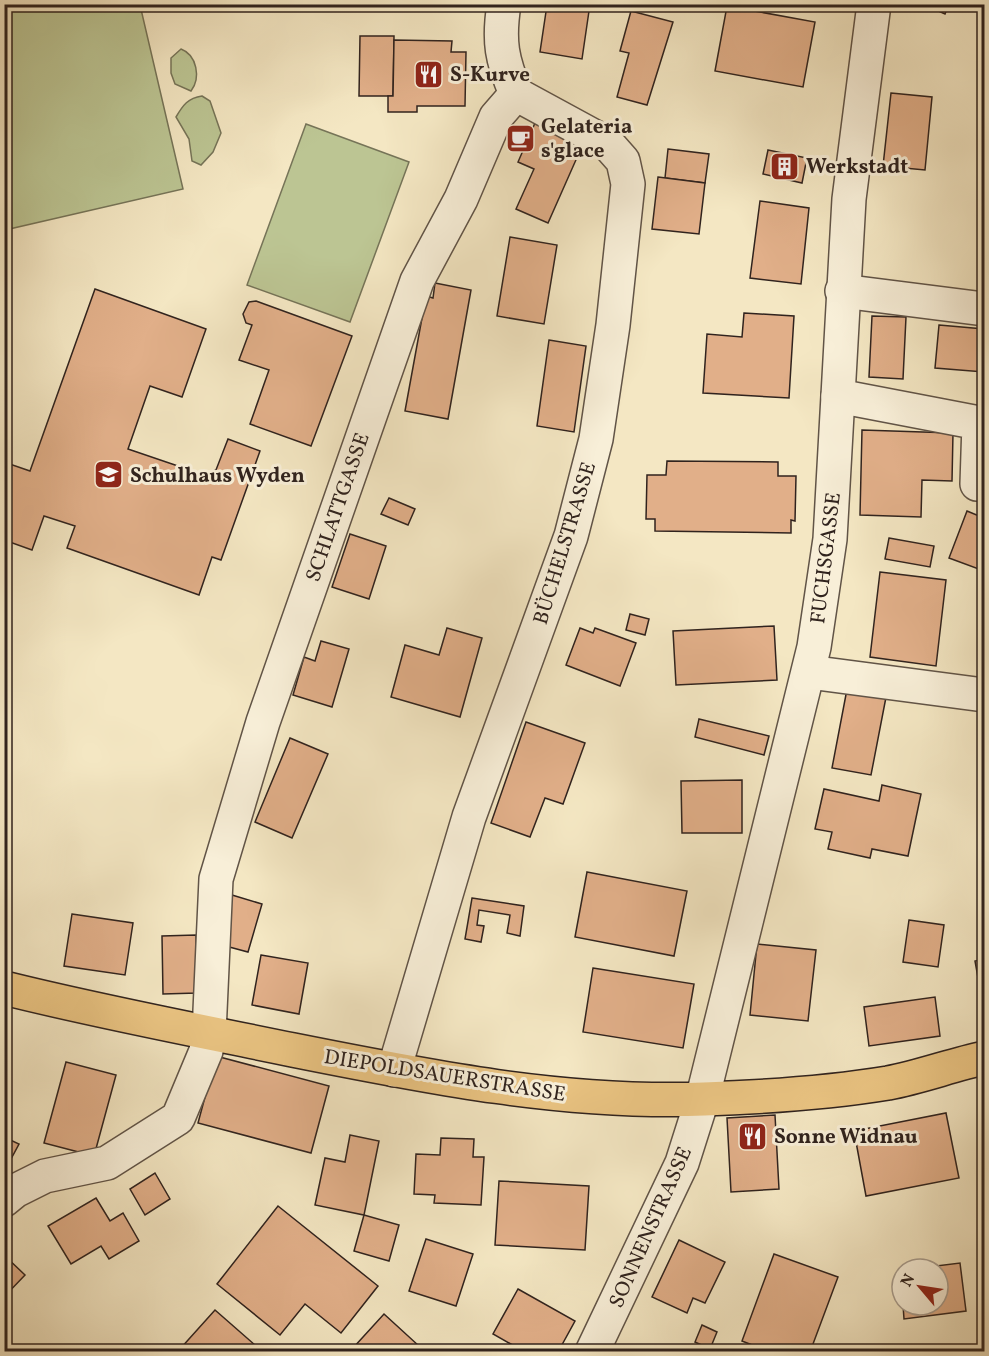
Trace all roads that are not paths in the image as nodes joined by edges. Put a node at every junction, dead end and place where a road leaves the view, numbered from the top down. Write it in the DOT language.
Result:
graph roads {
  1 [pos="504,4"];
  2 [pos="874,4"];
  3 [pos="516,94"];
  4 [pos="842,291"];
  5 [pos="984,309"];
  6 [pos="838,396"];
  7 [pos="977,484"];
  8 [pos="809,672"];
  9 [pos="984,695"];
  10 [pos="4,988"];
  11 [pos="209,1033"];
  12 [pos="984,1058"];
  13 [pos="394,1070"];
  14 [pos="702,1100"];
  15 [pos="4,1200"];
  16 [pos="592,1352"];
  1 -- 3 [label="street"];
  2 -- 4 [label="street, FUCHSGASSE"];
  3 -- 11 [label="street, SCHLATTGASSE"];
  3 -- 13 [label="street, BÜCHELSTRASSE"];
  4 -- 5 [label="street"];
  4 -- 6 [label="street, FUCHSGASSE"];
  6 -- 7 [label="street"];
  6 -- 8 [label="street, FUCHSGASSE"];
  8 -- 9 [label="street"];
  8 -- 14 [label="street, FUCHSGASSE"];
  10 -- 11 [label="main road, DIEPOLDSAUERSTRASSE"];
  11 -- 13 [label="main road, DIEPOLDSAUERSTRASSE"];
  11 -- 15 [label="street, SCHLATTGASSE"];
  12 -- 14 [label="main road, DIEPOLDSAUERSTRASSE"];
  13 -- 14 [label="main road, DIEPOLDSAUERSTRASSE"];
  14 -- 16 [label="street, SONNENSTRASSE"];
}
